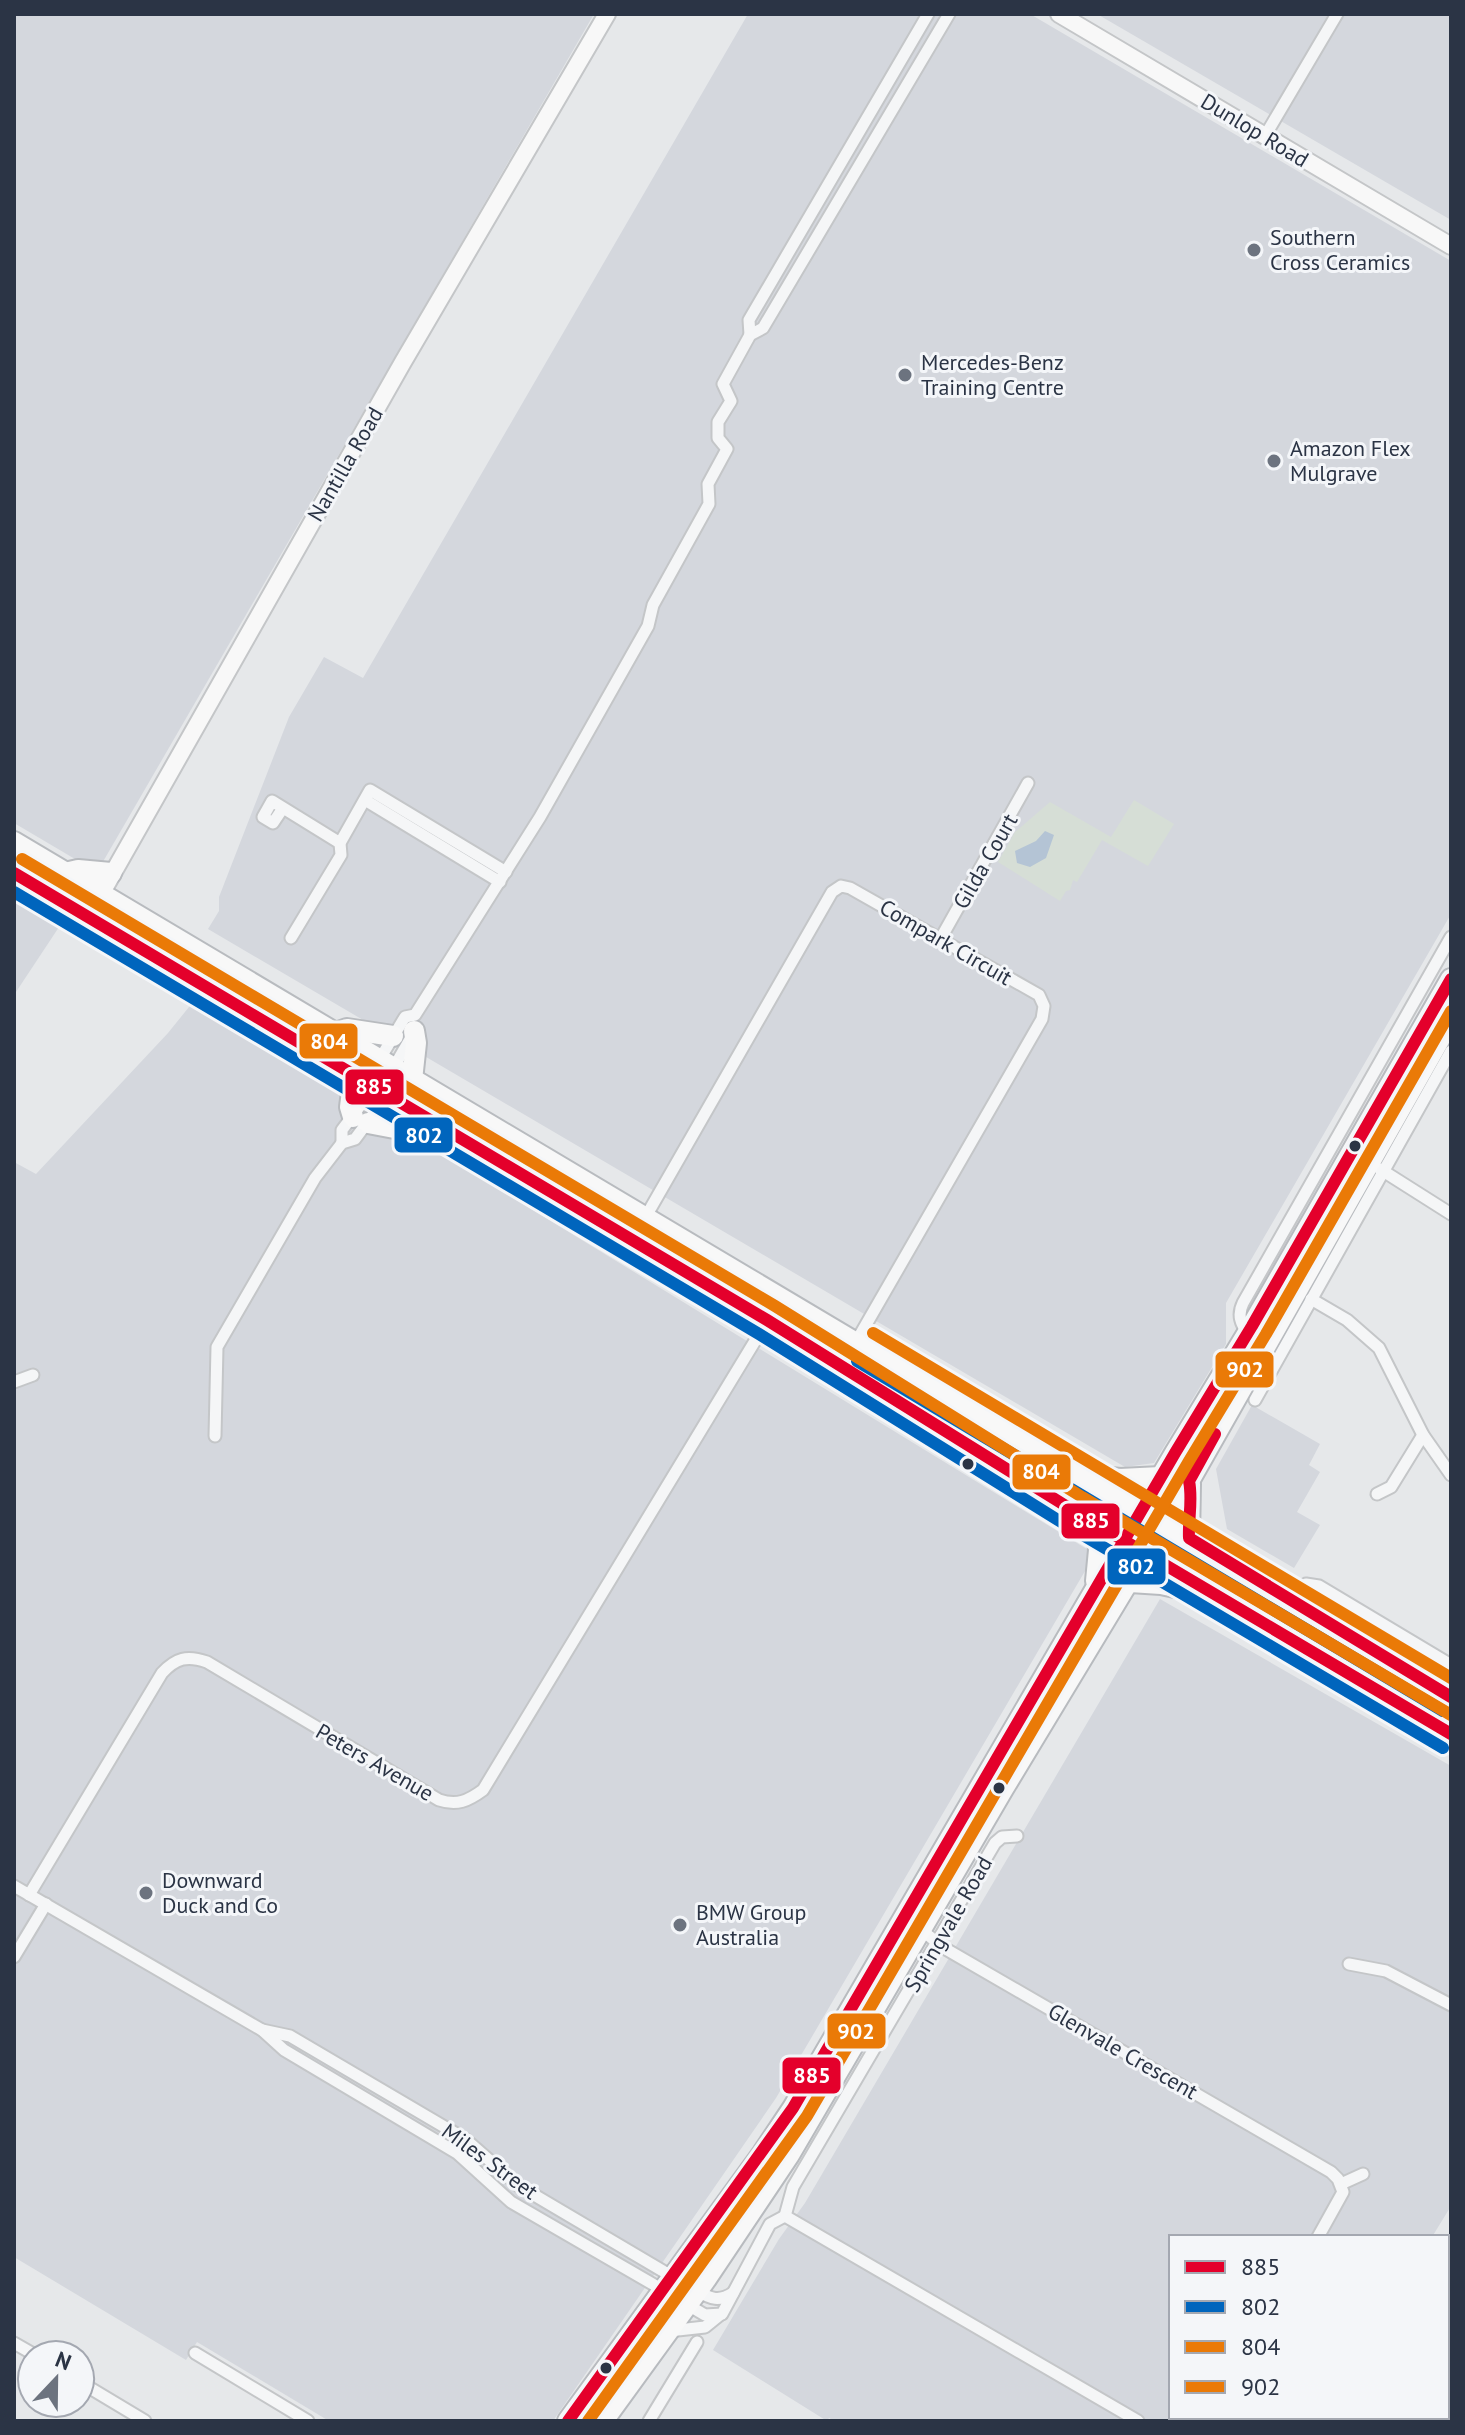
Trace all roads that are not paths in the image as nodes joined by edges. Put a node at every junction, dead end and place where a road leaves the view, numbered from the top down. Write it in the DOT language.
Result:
graph roads {
  1 [pos="607,14"];
  2 [pos="928,14"];
  3 [pos="949,14"];
  4 [pos="1059,14"];
  5 [pos="1337,14"];
  6 [pos="1085,21"];
  7 [pos="896,68"];
  8 [pos="911,76"];
  9 [pos="1265,136"];
  10 [pos="834,175"];
  11 [pos="848,183"];
  12 [pos="798,238"];
  13 [pos="811,246"];
  14 [pos="1451,246"];
  15 [pos="750,335"];
  16 [pos="1028,783"];
  17 [pos="283,808"];
  18 [pos="14,842"];
  19 [pos="340,843"];
  20 [pos="114,869"];
  21 [pos="14,873"];
  22 [pos="65,873"];
  23 [pos="503,877"];
  24 [pos="109,899"];
  25 [pos="88,917"];
  26 [pos="1451,937"];
  27 [pos="291,938"];
  28 [pos="941,938"];
  29 [pos="1451,979"];
  30 [pos="1451,1019"];
  31 [pos="415,1023"];
  32 [pos="333,1034"];
  33 [pos="393,1036"];
  34 [pos="1451,1051"];
  35 [pos="386,1065"];
  36 [pos="412,1080"];
  37 [pos="370,1086"];
  38 [pos="360,1120"];
  39 [pos="443,1129"];
  40 [pos="1368,1162"];
  41 [pos="1451,1214"];
  42 [pos="645,1218"];
  43 [pos="781,1298"];
  44 [pos="1311,1299"];
  45 [pos="767,1320"];
  46 [pos="1257,1339"];
  47 [pos="856,1342"];
  48 [pos="33,1375"];
  49 [pos="14,1382"];
  50 [pos="1264,1384"];
  51 [pos="1249,1392"];
  52 [pos="1423,1435"];
  53 [pos="215,1436"];
  54 [pos="1451,1475"];
  55 [pos="1084,1476"];
  56 [pos="1161,1477"];
  57 [pos="1189,1481"];
  58 [pos="1377,1494"];
  59 [pos="1142,1510"];
  60 [pos="1164,1523"];
  61 [pos="1096,1524"];
  62 [pos="1189,1538"];
  63 [pos="1124,1541"];
  64 [pos="1146,1553"];
  65 [pos="1130,1582"];
  66 [pos="1306,1584"];
  67 [pos="1095,1589"];
  68 [pos="1219,1596"];
  69 [pos="1451,1665"];
  70 [pos="1451,1697"];
  71 [pos="518,1706"];
  72 [pos="529,1713"];
  73 [pos="1451,1734"];
  74 [pos="1017,1836"];
  75 [pos="14,1886"];
  76 [pos="29,1895"];
  77 [pos="46,1904"];
  78 [pos="921,1930"];
  79 [pos="14,1957"];
  80 [pos="1349,1964"];
  81 [pos="1451,2005"];
  82 [pos="262,2030"];
  83 [pos="344,2067"];
  84 [pos="336,2081"];
  85 [pos="407,2105"];
  86 [pos="400,2118"];
  87 [pos="465,2139"];
  88 [pos="457,2153"];
  89 [pos="1363,2174"];
  90 [pos="1341,2184"];
  91 [pos="785,2216"];
  92 [pos="1319,2235"];
  93 [pos="610,2239"];
  94 [pos="601,2254"];
  95 [pos="668,2284"];
  96 [pos="733,2292"];
  97 [pos="693,2298"];
  98 [pos="722,2314"];
  99 [pos="669,2331"];
  100 [pos="697,2342"];
  101 [pos="195,2353"];
  102 [pos="96,2392"];
  103 [pos="145,2421"];
  104 [pos="308,2421"];
  105 [pos="568,2421"];
  106 [pos="603,2421"];
  107 [pos="649,2421"];
  108 [pos="1138,2421"];
  1 -- 20 [label="street, Nantilla Road"];
  2 -- 7 [label="street"];
  3 -- 8 [label="street"];
  4 -- 6 [label="street, Dunlop Road"];
  5 -- 9 [label="street"];
  6 -- 9 [label="street, Dunlop Road"];
  7 -- 8 [label="street"];
  7 -- 10 [label="street"];
  8 -- 11 [label="street"];
  9 -- 14 [label="street, Dunlop Road"];
  10 -- 11 [label="street"];
  10 -- 12 [label="street"];
  11 -- 13 [label="street"];
  12 -- 13 [label="street"];
  12 -- 15 [label="street"];
  13 -- 15 [label="street"];
  15 -- 23 [label="street"];
  16 -- 28 [label="street, Gilda Court"];
  17 -- 19 [label="street"];
  18 -- 22 [label="highway"];
  19 -- 23 [label="street"];
  19 -- 27 [label="street"];
  20 -- 22 [label="highway"];
  20 -- 24 [label="highway"];
  21 -- 25 [label="highway"];
  22 -- 24 [label="highway"];
  23 -- 31 [label="street"];
  24 -- 25 [label="street"];
  24 -- 32 [label="highway"];
  25 -- 37 [label="highway"];
  26 -- 46 [label="street"];
  28 -- 42 [label="street, Compark Circuit"];
  28 -- 47 [label="street, Compark Circuit"];
  29 -- 40 [label="highway, Springvale Road"];
  30 -- 40 [label="highway, Springvale Road"];
  31 -- 33 [label="street"];
  31 -- 35 [label="street"];
  31 -- 36 [label="highway"];
  32 -- 33 [label="highway"];
  32 -- 35 [label="highway"];
  33 -- 35 [label="street"];
  34 -- 40 [label="street"];
  35 -- 36 [label="highway"];
  35 -- 37 [label="street"];
  36 -- 42 [label="highway"];
  37 -- 38 [label="street"];
  37 -- 38 [label="highway"];
  37 -- 39 [label="highway"];
  38 -- 39 [label="highway"];
  38 -- 53 [label="street"];
  39 -- 45 [label="highway"];
  40 -- 41 [label="street"];
  40 -- 44 [label="street"];
  40 -- 46 [label="highway, Springvale Road"];
  42 -- 43 [label="highway"];
  43 -- 45 [label="street, Peters Avenue"];
  43 -- 47 [label="highway"];
  44 -- 50 [label="street"];
  44 -- 52 [label="street"];
  45 -- 61 [label="highway"];
  45 -- 72 [label="street, Peters Avenue"];
  46 -- 51 [label="highway, Springvale Road"];
  46 -- 56 [label="highway, Springvale Road"];
  47 -- 55 [label="highway"];
  48 -- 49 [label="street"];
  50 -- 51 [label="street"];
  50 -- 51 [label="street"];
  51 -- 57 [label="highway, Springvale Road"];
  52 -- 54 [label="street"];
  52 -- 58 [label="street"];
  55 -- 56 [label="highway"];
  55 -- 59 [label="highway"];
  56 -- 59 [label="highway, Springvale Road"];
  57 -- 60 [label="highway, Springvale Road"];
  57 -- 62 [label="highway"];
  59 -- 60 [label="highway"];
  59 -- 63 [label="highway, Springvale Road"];
  60 -- 62 [label="highway"];
  60 -- 64 [label="highway, Springvale Road"];
  61 -- 63 [label="highway"];
  61 -- 67 [label="highway"];
  62 -- 70 [label="highway"];
  63 -- 64 [label="highway"];
  63 -- 67 [label="highway, Springvale Road"];
  64 -- 65 [label="highway, Springvale Road"];
  64 -- 68 [label="highway"];
  65 -- 68 [label="highway"];
  65 -- 78 [label="highway, Springvale Road"];
  66 -- 69 [label="street"];
  67 -- 78 [label="highway, Springvale Road"];
  68 -- 73 [label="highway"];
  71 -- 72 [label="street"];
  72 -- 76 [label="street, Peters Avenue"];
  74 -- 78 [label="street, Springvale Road"];
  75 -- 76 [label="street, Miles Street"];
  76 -- 77 [label="street, Miles Street"];
  77 -- 79 [label="street"];
  77 -- 82 [label="street, Miles Street"];
  78 -- 90 [label="street, Glenvale Crescent"];
  78 -- 91 [label="street, Springvale Road"];
  78 -- 95 [label="highway, Springvale Road"];
  78 -- 97 [label="highway, Springvale Road"];
  80 -- 81 [label="street"];
  82 -- 83 [label="street, Miles Street"];
  82 -- 84 [label="street, Miles Street"];
  83 -- 84 [label="street"];
  83 -- 85 [label="street, Miles Street"];
  84 -- 86 [label="street, Miles Street"];
  85 -- 86 [label="street"];
  85 -- 87 [label="street, Miles Street"];
  86 -- 88 [label="street, Miles Street"];
  87 -- 88 [label="street"];
  87 -- 93 [label="street, Miles Street"];
  88 -- 94 [label="street, Miles Street"];
  89 -- 90 [label="street"];
  90 -- 92 [label="street"];
  91 -- 96 [label="street, Springvale Road"];
  91 -- 108 [label="street"];
  93 -- 94 [label="street"];
  93 -- 95 [label="street, Miles Street"];
  94 -- 95 [label="street, Miles Street"];
  95 -- 97 [label="highway"];
  95 -- 105 [label="highway, Springvale Road"];
  96 -- 97 [label="street"];
  96 -- 98 [label="street, Springvale Road"];
  97 -- 98 [label="street"];
  97 -- 99 [label="highway, Springvale Road"];
  98 -- 99 [label="street"];
  99 -- 106 [label="highway, Springvale Road"];
  100 -- 107 [label="street"];
  101 -- 104 [label="street"];
  102 -- 103 [label="street"];
}
